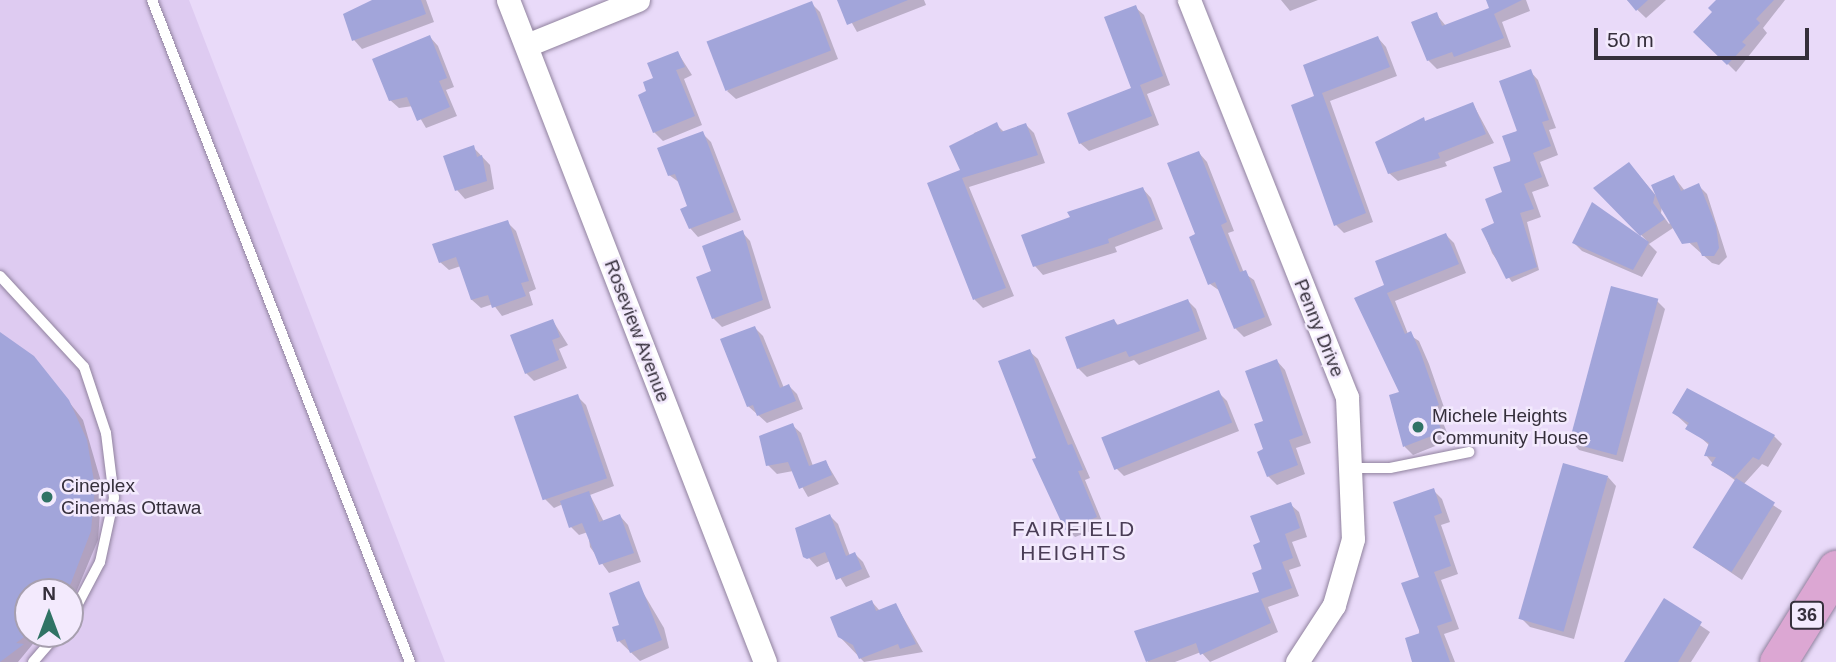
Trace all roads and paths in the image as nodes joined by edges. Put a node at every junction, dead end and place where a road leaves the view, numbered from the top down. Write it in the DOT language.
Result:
graph roads {
  1 [pos="152,0"];
  2 [pos="508,0"];
  3 [pos="638,0"];
  4 [pos="1189,0"];
  5 [pos="527,45"];
  6 [pos="0,276"];
  7 [pos="1469,452"];
  8 [pos="1352,468"];
  9 [pos="1836,569"];
  10 [pos="84,592"];
  11 [pos="45,648"];
  12 [pos="33,662"];
  13 [pos="410,662"];
  14 [pos="765,662"];
  15 [pos="1297,662"];
  16 [pos="1777,662"];
  1 -- 13 [label="lane"];
  2 -- 5 [label="street, Roseview Avenue"];
  3 -- 5 [label="street"];
  4 -- 8 [label="street, Penny Drive"];
  5 -- 14 [label="street, Roseview Avenue"];
  6 -- 10 [label="lane"];
  7 -- 8 [label="lane"];
  8 -- 15 [label="street, Penny Drive"];
  9 -- 16 [label="main road, 36"];
  11 -- 12 [label="lane"];
}
